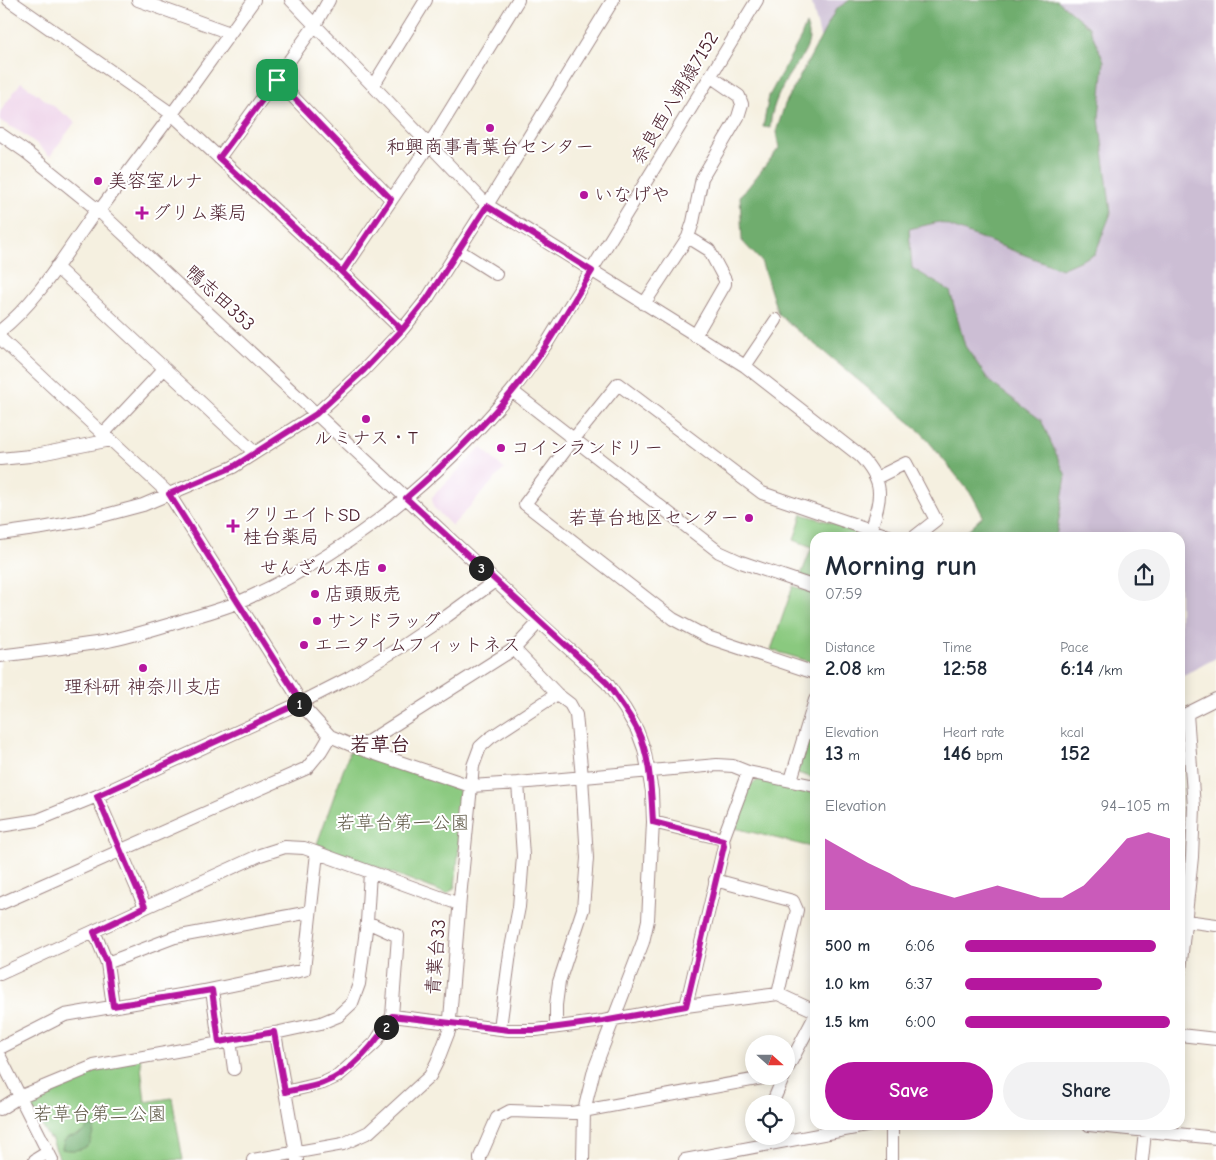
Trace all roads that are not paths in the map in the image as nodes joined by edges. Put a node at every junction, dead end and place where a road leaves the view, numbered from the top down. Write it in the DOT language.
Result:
graph roads {
  1 [pos="9,0"];
  2 [pos="254,0"];
  3 [pos="291,0"];
  4 [pos="329,0"];
  5 [pos="426,0"];
  6 [pos="518,0"];
  7 [pos="613,0"];
  8 [pos="757,0"];
  9 [pos="142,1"];
  10 [pos="315,25"];
  11 [pos="230,33"];
  12 [pos="710,76"];
  13 [pos="277,80"];
  14 [pos="373,86"];
  15 [pos="172,114"];
  16 [pos="0,134"];
  17 [pos="429,145"];
  18 [pos="219,158"];
  19 [pos="391,199"];
  20 [pos="487,206"];
  21 [pos="99,211"];
  22 [pos="688,236"];
  23 [pos="458,250"];
  24 [pos="56,267"];
  25 [pos="592,271"];
  26 [pos="342,272"];
  27 [pos="496,274"];
  28 [pos="644,304"];
  29 [pos="776,320"];
  30 [pos="402,330"];
  31 [pos="0,331"];
  32 [pos="695,336"];
  33 [pos="0,338"];
  34 [pos="745,366"];
  35 [pos="164,369"];
  36 [pos="512,391"];
  37 [pos="316,414"];
  38 [pos="107,437"];
  39 [pos="573,440"];
  40 [pos="255,453"];
  41 [pos="0,459"];
  42 [pos="876,478"];
  43 [pos="169,494"];
  44 [pos="406,498"];
  45 [pos="864,532"];
  46 [pos="870,532"];
  47 [pos="921,532"];
  48 [pos="0,534"];
  49 [pos="494,581"];
  50 [pos="810,585"];
  51 [pos="238,602"];
  52 [pos="538,622"];
  53 [pos="514,649"];
  54 [pos="0,656"];
  55 [pos="810,672"];
  56 [pos="557,694"];
  57 [pos="1216,699"];
  58 [pos="300,703"];
  59 [pos="1185,714"];
  60 [pos="810,717"];
  61 [pos="1185,724"];
  62 [pos="330,736"];
  63 [pos="358,748"];
  64 [pos="649,771"];
  65 [pos="748,772"];
  66 [pos="582,777"];
  67 [pos="791,780"];
  68 [pos="518,783"];
  69 [pos="810,785"];
  70 [pos="471,786"];
  71 [pos="97,796"];
  72 [pos="653,822"];
  73 [pos="0,826"];
  74 [pos="723,840"];
  75 [pos="121,851"];
  76 [pos="317,854"];
  77 [pos="370,872"];
  78 [pos="715,880"];
  79 [pos="0,904"];
  80 [pos="459,904"];
  81 [pos="145,907"];
  82 [pos="310,912"];
  83 [pos="1186,921"];
  84 [pos="368,922"];
  85 [pos="1216,925"];
  86 [pos="1185,929"];
  87 [pos="94,932"];
  88 [pos="107,963"];
  89 [pos="0,974"];
  90 [pos="212,990"];
  91 [pos="778,994"];
  92 [pos="113,1006"];
  93 [pos="686,1006"];
  94 [pos="810,1009"];
  95 [pos="392,1016"];
  96 [pos="615,1019"];
  97 [pos="449,1024"];
  98 [pos="810,1025"];
  99 [pos="556,1026"];
  100 [pos="500,1028"];
  101 [pos="274,1032"];
  102 [pos="1185,1036"];
  103 [pos="1216,1039"];
  104 [pos="225,1041"];
  105 [pos="0,1048"];
  106 [pos="795,1054"];
  107 [pos="0,1057"];
  108 [pos="234,1069"];
  109 [pos="745,1081"];
  110 [pos="285,1092"];
  111 [pos="19,1097"];
  112 [pos="0,1109"];
  113 [pos="584,1111"];
  114 [pos="838,1130"];
  115 [pos="892,1130"];
  116 [pos="1130,1130"];
  117 [pos="1145,1132"];
  118 [pos="795,1137"];
  119 [pos="1216,1138"];
  120 [pos="750,1145"];
  121 [pos="50,1156"];
  122 [pos="296,1156"];
  123 [pos="35,1160"];
  124 [pos="253,1160"];
  125 [pos="480,1160"];
  126 [pos="583,1160"];
  127 [pos="684,1160"];
  128 [pos="892,1160"];
  129 [pos="1142,1160"];
  1 -- 15 [label="street"];
  2 -- 11 [label="street"];
  3 -- 10 [label="street"];
  4 -- 10 [label="street"];
  5 -- 14 [label="street"];
  6 -- 17 [label="street"];
  7 -- 20 [label="street"];
  8 -- 12 [label="street, 奈良西八朔線7152"];
  9 -- 11 [label="street"];
  10 -- 13 [label="street"];
  10 -- 14 [label="street"];
  11 -- 15 [label="street"];
  12 -- 22 [label="street"];
  12 -- 25 [label="street, 奈良西八朔線7152"];
  13 -- 18 [label="street"];
  13 -- 19 [label="street"];
  14 -- 17 [label="street"];
  15 -- 18 [label="street"];
  15 -- 21 [label="street"];
  16 -- 21 [label="street, 鴨志田353 / 鴨志田353"];
  17 -- 19 [label="street"];
  17 -- 20 [label="street"];
  18 -- 26 [label="street"];
  19 -- 26 [label="street"];
  20 -- 23 [label="street"];
  20 -- 25 [label="street"];
  21 -- 24 [label="street"];
  21 -- 37 [label="street, 鴨志田353 / 鴨志田353"];
  22 -- 28 [label="street"];
  22 -- 32 [label="street"];
  23 -- 27 [label="street"];
  23 -- 30 [label="street"];
  24 -- 31 [label="street"];
  24 -- 35 [label="street"];
  25 -- 28 [label="street"];
  25 -- 36 [label="street, 奈良西八朔線7152"];
  26 -- 30 [label="street"];
  28 -- 32 [label="street"];
  29 -- 34 [label="street"];
  30 -- 37 [label="street"];
  32 -- 34 [label="street"];
  33 -- 38 [label="street"];
  34 -- 42 [label="street"];
  35 -- 38 [label="street"];
  35 -- 40 [label="street"];
  36 -- 39 [label="street"];
  36 -- 44 [label="street, 奈良西八朔線7152"];
  37 -- 40 [label="street"];
  37 -- 44 [label="street, 鴨志田353 / 鴨志田353"];
  38 -- 41 [label="street"];
  38 -- 43 [label="street"];
  39 -- 45 [label="street"];
  39 -- 50 [label="street"];
  39 -- 55 [label="street"];
  40 -- 43 [label="street"];
  42 -- 46 [label="street"];
  42 -- 47 [label="street"];
  43 -- 48 [label="street"];
  43 -- 51 [label="street"];
  44 -- 49 [label="street, 鴨志田353"];
  44 -- 51 [label="street"];
  49 -- 52 [label="street, 鴨志田353"];
  49 -- 58 [label="street"];
  51 -- 54 [label="street"];
  51 -- 58 [label="street"];
  52 -- 53 [label="street"];
  52 -- 64 [label="street, 鴨志田353"];
  53 -- 56 [label="street"];
  53 -- 63 [label="street"];
  56 -- 66 [label="street"];
  56 -- 70 [label="street, 青葉台33"];
  57 -- 59 [label="street"];
  58 -- 62 [label="street"];
  58 -- 71 [label="street"];
  60 -- 67 [label="street"];
  61 -- 83 [label="street"];
  62 -- 63 [label="street"];
  62 -- 75 [label="street"];
  63 -- 70 [label="street"];
  64 -- 65 [label="street"];
  64 -- 66 [label="street"];
  64 -- 72 [label="street, 鴨志田353"];
  65 -- 67 [label="street"];
  65 -- 74 [label="street"];
  66 -- 68 [label="street"];
  66 -- 99 [label="street"];
  67 -- 69 [label="street"];
  68 -- 70 [label="street"];
  68 -- 100 [label="street"];
  70 -- 80 [label="street, 青葉台33"];
  71 -- 73 [label="street"];
  71 -- 75 [label="street"];
  72 -- 74 [label="street"];
  72 -- 96 [label="street, 鴨志田353"];
  74 -- 78 [label="street"];
  75 -- 79 [label="street"];
  75 -- 81 [label="street"];
  76 -- 77 [label="street"];
  76 -- 81 [label="street"];
  76 -- 82 [label="street"];
  77 -- 80 [label="street"];
  77 -- 84 [label="street"];
  78 -- 91 [label="street"];
  78 -- 93 [label="street"];
  80 -- 97 [label="street, 青葉台33"];
  81 -- 87 [label="street"];
  82 -- 88 [label="street"];
  82 -- 90 [label="street"];
  83 -- 85 [label="street"];
  83 -- 86 [label="street"];
  84 -- 95 [label="street"];
  84 -- 101 [label="street"];
  87 -- 88 [label="street"];
  87 -- 89 [label="street"];
  88 -- 92 [label="street"];
  90 -- 92 [label="street"];
  90 -- 104 [label="street"];
  91 -- 93 [label="street"];
  91 -- 94 [label="street"];
  92 -- 105 [label="street"];
  93 -- 96 [label="street"];
  95 -- 97 [label="street"];
  95 -- 110 [label="street"];
  96 -- 99 [label="street"];
  96 -- 113 [label="street, 鴨志田353"];
  97 -- 100 [label="street"];
  97 -- 122 [label="street, 青葉台33"];
  98 -- 106 [label="street"];
  99 -- 100 [label="street"];
  101 -- 104 [label="street"];
  101 -- 110 [label="street"];
  102 -- 103 [label="street"];
  104 -- 108 [label="street"];
  104 -- 111 [label="street"];
  107 -- 111 [label="street"];
  109 -- 113 [label="street"];
  110 -- 122 [label="street"];
  111 -- 112 [label="street"];
  111 -- 121 [label="street"];
  113 -- 125 [label="street"];
  113 -- 126 [label="street, 鴨志田353"];
  114 -- 118 [label="street"];
  115 -- 128 [label="street"];
  116 -- 117 [label="street"];
  117 -- 119 [label="street"];
  117 -- 129 [label="street"];
  120 -- 127 [label="street"];
  121 -- 123 [label="street"];
  122 -- 124 [label="street, 青葉台33"];
}
